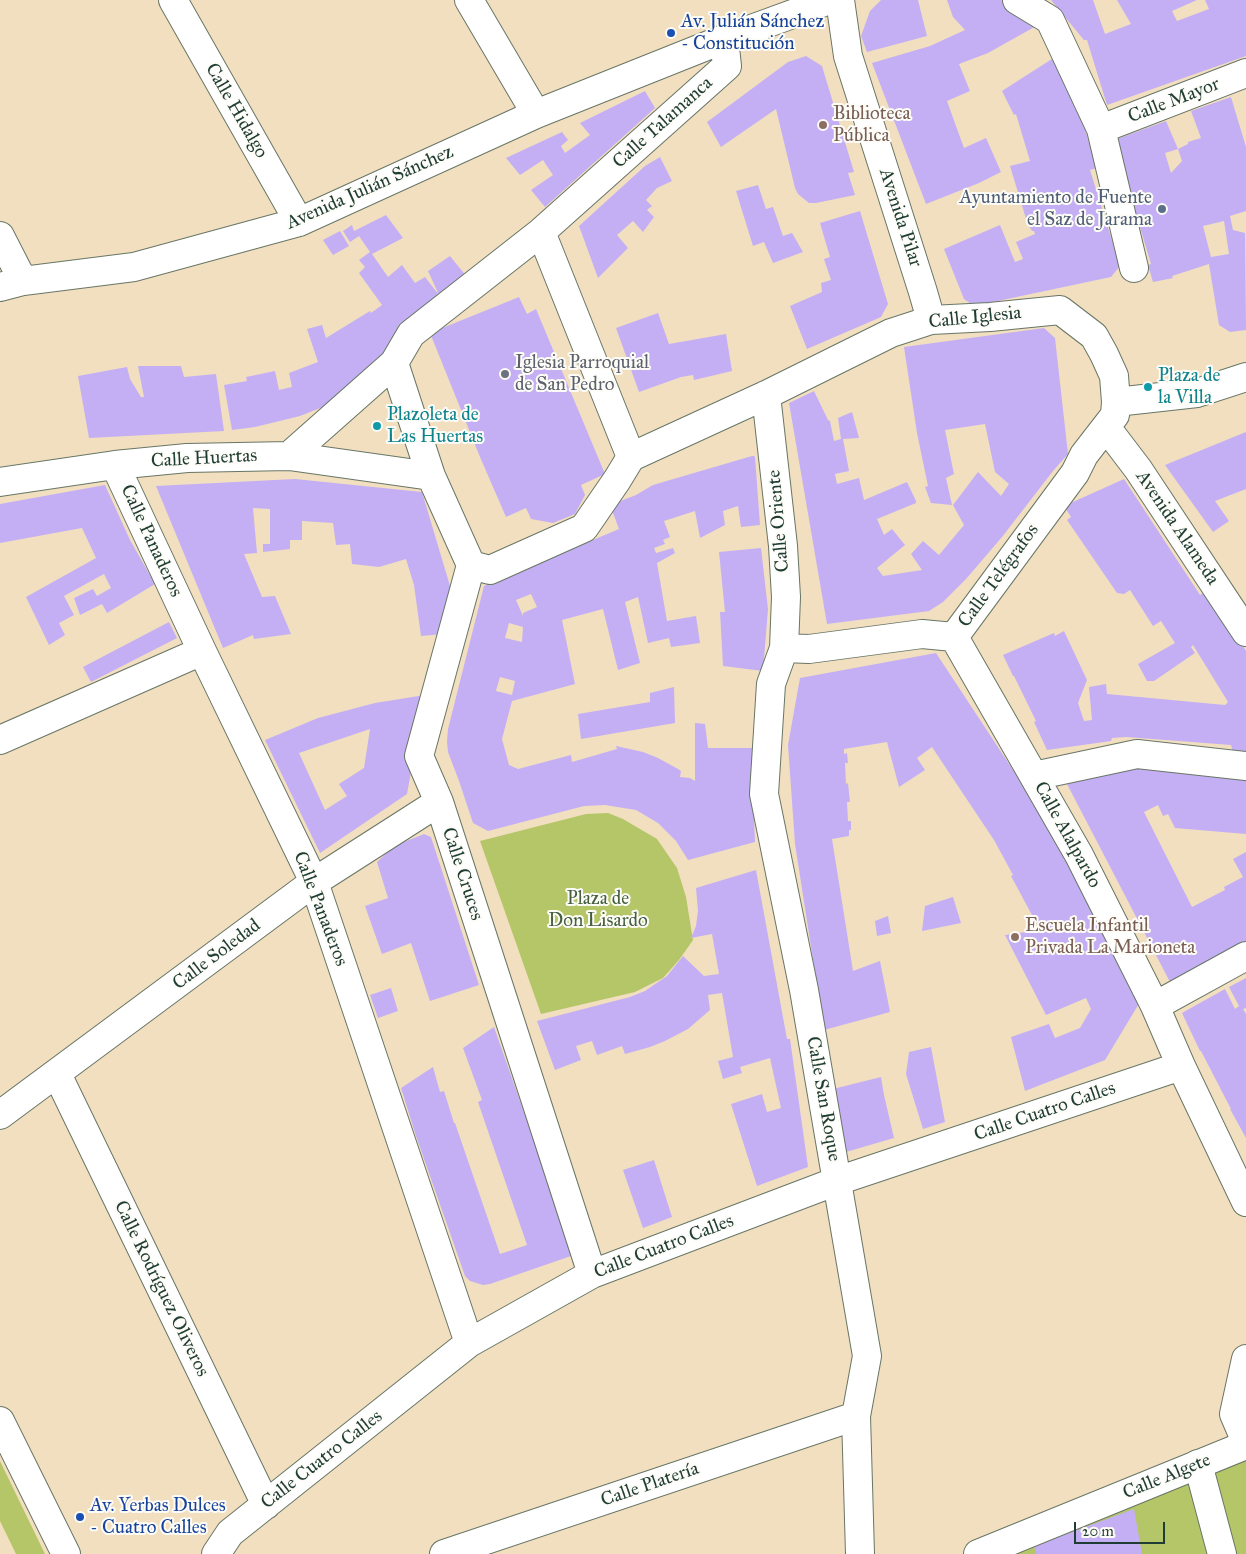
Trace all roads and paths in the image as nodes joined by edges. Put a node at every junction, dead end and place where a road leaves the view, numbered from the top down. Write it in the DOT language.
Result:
graph roads {
  1 [pos="173,0"];
  2 [pos="469,0"];
  3 [pos="828,0"];
  4 [pos="840,0"];
  5 [pos="1017,0"];
  6 [pos="724,39"];
  7 [pos="1245,79"];
  8 [pos="536,114"];
  9 [pos="1102,129"];
  10 [pos="299,222"];
  11 [pos="541,232"];
  12 [pos="0,236"];
  13 [pos="1134,268"];
  14 [pos="12,284"];
  15 [pos="931,320"];
  16 [pos="394,363"];
  17 [pos="1246,377"];
  18 [pos="766,395"];
  19 [pos="1116,402"];
  20 [pos="1106,427"];
  21 [pos="289,456"];
  22 [pos="631,456"];
  23 [pos="115,464"];
  24 [pos="1075,473"];
  25 [pos="431,476"];
  26 [pos="0,482"];
  27 [pos="471,565"];
  28 [pos="1246,632"];
  29 [pos="954,637"];
  30 [pos="784,648"];
  31 [pos="202,651"];
  32 [pos="0,740"];
  33 [pos="1246,766"];
  34 [pos="1034,776"];
  35 [pos="439,802"];
  36 [pos="314,882"];
  37 [pos="1246,956"];
  38 [pos="1155,1006"];
  39 [pos="1181,1066"];
  40 [pos="57,1074"];
  41 [pos="0,1116"];
  42 [pos="837,1181"];
  43 [pos="1246,1202"];
  44 [pos="592,1274"];
  45 [pos="469,1344"];
  46 [pos="1246,1359"];
  47 [pos="856,1416"];
  48 [pos="0,1421"];
  49 [pos="1246,1443"];
  50 [pos="1198,1464"];
  51 [pos="266,1504"];
  52 [pos="66,1554"];
  53 [pos="216,1554"];
  54 [pos="444,1554"];
  55 [pos="860,1554"];
  56 [pos="978,1554"];
  57 [pos="1222,1554"];
  1 -- 10 [label="street, Calle Hidalgo"];
  2 -- 8 [label="street"];
  3 -- 6 [label="street"];
  4 -- 15 [label="street, Avenida Pilar"];
  5 -- 9 [label="street"];
  6 -- 8 [label="street, Avenida Julián Sánchez"];
  6 -- 11 [label="street, Calle Talamanca"];
  7 -- 9 [label="street, Calle Mayor"];
  8 -- 10 [label="street, Avenida Julián Sánchez"];
  9 -- 13 [label="street"];
  10 -- 14 [label="street, Avenida Julián Sánchez"];
  11 -- 16 [label="street"];
  11 -- 22 [label="street"];
  12 -- 14 [label="street"];
  15 -- 18 [label="street, Calle Iglesia"];
  15 -- 19 [label="street, Calle Iglesia"];
  16 -- 21 [label="street"];
  16 -- 25 [label="street"];
  17 -- 19 [label="street"];
  18 -- 22 [label="street, Calle Iglesia"];
  18 -- 30 [label="street, Calle Oriente"];
  19 -- 20 [label="street, Calle Iglesia"];
  20 -- 24 [label="street, Calle Iglesia"];
  20 -- 28 [label="street, Avenida Alameda"];
  21 -- 23 [label="street, Calle Huertas"];
  21 -- 25 [label="street, Calle Huertas"];
  22 -- 27 [label="street"];
  23 -- 26 [label="street, Calle Huertas"];
  23 -- 31 [label="street, Calle Panaderos"];
  24 -- 29 [label="street, Calle Telégrafos"];
  25 -- 27 [label="street"];
  27 -- 35 [label="street, Calle Cruces"];
  29 -- 30 [label="street, Calle Telégrafos"];
  29 -- 34 [label="street, Calle Alalpardo"];
  30 -- 42 [label="street, Calle San Roque"];
  31 -- 32 [label="street"];
  31 -- 36 [label="street, Calle Panaderos"];
  33 -- 34 [label="street"];
  34 -- 38 [label="street, Calle Alalpardo"];
  35 -- 36 [label="street, Calle Soledad"];
  35 -- 44 [label="street, Calle Cruces"];
  36 -- 40 [label="street, Calle Soledad"];
  36 -- 45 [label="street, Calle Panaderos"];
  37 -- 38 [label="street"];
  38 -- 39 [label="street, Calle Alalpardo"];
  39 -- 42 [label="street, Calle Cuatro Calles"];
  39 -- 43 [label="street, Calle Alalpardo"];
  40 -- 41 [label="street, Calle Soledad"];
  40 -- 51 [label="street, Calle Rodríguez Oliveros"];
  42 -- 44 [label="street, Calle Cuatro Calles"];
  42 -- 47 [label="street, Calle San Roque"];
  44 -- 45 [label="street, Calle Cuatro Calles"];
  45 -- 51 [label="street, Calle Cuatro Calles"];
  46 -- 49 [label="street"];
  47 -- 54 [label="street, Calle Platería"];
  47 -- 55 [label="street, Calle San Roque"];
  48 -- 52 [label="street"];
  49 -- 50 [label="street, Calle Algete"];
  50 -- 56 [label="street, Calle Algete"];
  50 -- 57 [label="street"];
  51 -- 53 [label="street, Calle Cuatro Calles"];
}
